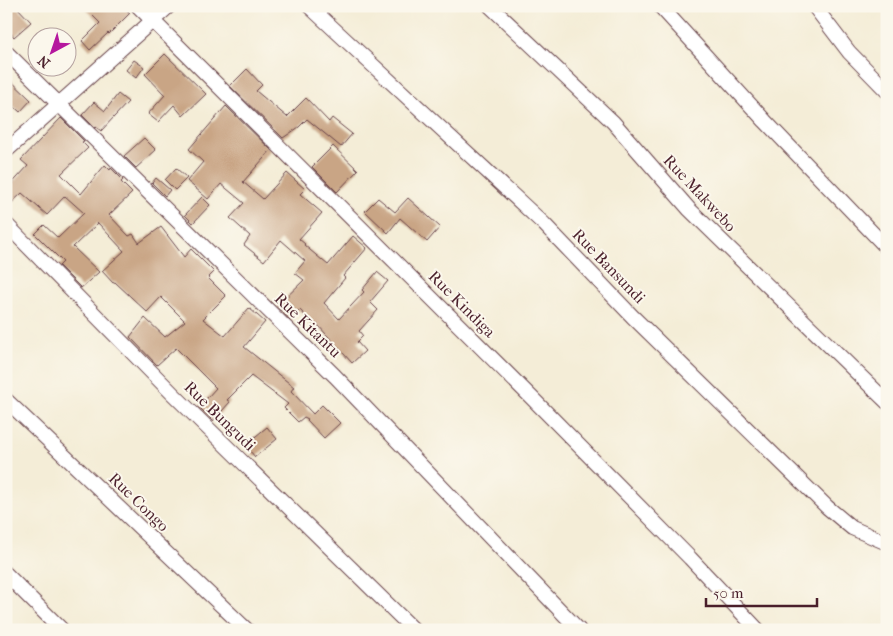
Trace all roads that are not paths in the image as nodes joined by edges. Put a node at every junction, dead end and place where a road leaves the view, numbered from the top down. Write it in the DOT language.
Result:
graph roads {
  1 [pos="138,6"];
  2 [pos="169,6"];
  3 [pos="309,6"];
  4 [pos="490,6"];
  5 [pos="660,6"];
  6 [pos="814,6"];
  7 [pos="153,21"];
  8 [pos="6,52"];
  9 [pos="887,91"];
  10 [pos="59,104"];
  11 [pos="6,151"];
  12 [pos="6,224"];
  13 [pos="887,248"];
  14 [pos="6,400"];
  15 [pos="887,402"];
  16 [pos="887,543"];
  17 [pos="6,574"];
  18 [pos="62,630"];
  19 [pos="247,630"];
  20 [pos="414,630"];
  21 [pos="579,630"];
  22 [pos="758,630"];
  1 -- 7 [label="street, Rue Kindiga"];
  2 -- 7 [label="street"];
  3 -- 16 [label="street, Rue Bansundi"];
  4 -- 15 [label="street, Rue Makwebo"];
  5 -- 13 [label="street"];
  6 -- 9 [label="street"];
  7 -- 10 [label="street"];
  7 -- 22 [label="street, Rue Kindiga"];
  8 -- 10 [label="street, Rue Kitantu"];
  10 -- 11 [label="street"];
  10 -- 21 [label="street, Rue Kitantu"];
  12 -- 20 [label="street, Rue Bungudi"];
  14 -- 19 [label="street, Rue Congo"];
  17 -- 18 [label="street"];
}
